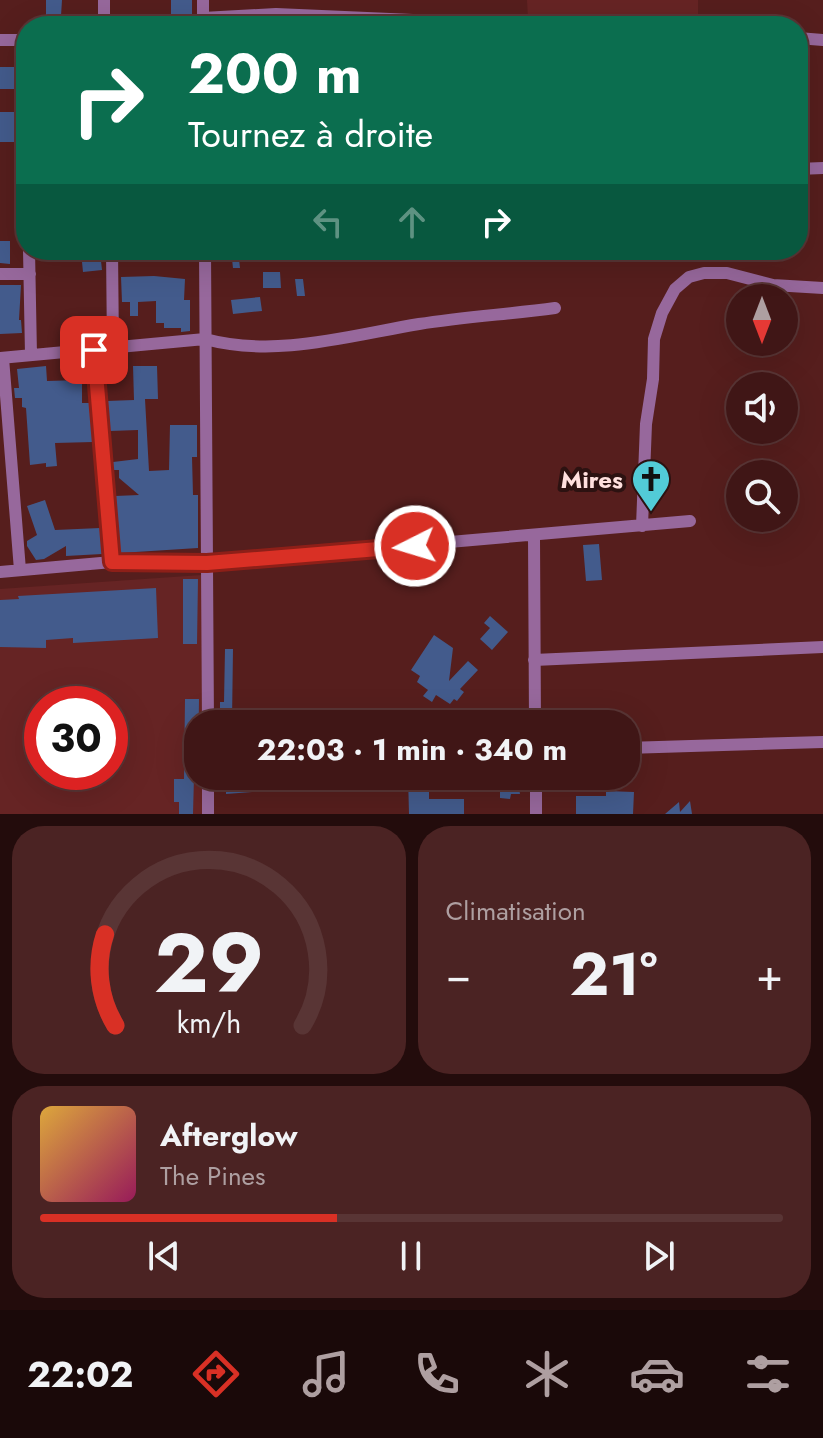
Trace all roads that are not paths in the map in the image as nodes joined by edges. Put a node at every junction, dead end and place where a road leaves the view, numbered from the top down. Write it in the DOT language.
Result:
graph roads {
  1 [pos="258,16"];
  2 [pos="322,16"];
  3 [pos="29,260"];
  4 [pos="112,260"];
  5 [pos="205,260"];
  6 [pos="0,274"];
  7 [pos="30,274"];
  8 [pos="823,288"];
  9 [pos="555,308"];
  10 [pos="205,339"];
  11 [pos="113,348"];
  12 [pos="94,350"];
  13 [pos="31,355"];
  14 [pos="1,358"];
  15 [pos="690,521"];
  16 [pos="642,526"];
  17 [pos="534,537"];
  18 [pos="112,562"];
  19 [pos="207,563"];
  20 [pos="20,570"];
  21 [pos="0,572"];
  22 [pos="823,647"];
  23 [pos="534,660"];
  24 [pos="208,710"];
  25 [pos="535,710"];
  26 [pos="823,742"];
  27 [pos="640,748"];
  28 [pos="208,790"];
  29 [pos="536,790"];
  30 [pos="208,814"];
  31 [pos="536,814"];
  1 -- 2 [label="street"];
  3 -- 7 [label="street"];
  4 -- 11 [label="street"];
  5 -- 10 [label="street"];
  6 -- 7 [label="street"];
  7 -- 13 [label="street"];
  8 -- 16 [label="street"];
  9 -- 10 [label="street"];
  10 -- 11 [label="street"];
  10 -- 19 [label="street"];
  11 -- 12 [label="street"];
  12 -- 13 [label="street"];
  12 -- 18 [label="street"];
  13 -- 14 [label="street"];
  14 -- 20 [label="street"];
  15 -- 16 [label="street"];
  16 -- 17 [label="street"];
  17 -- 19 [label="street"];
  17 -- 23 [label="street"];
  18 -- 19 [label="street"];
  18 -- 20 [label="street"];
  19 -- 24 [label="street"];
  20 -- 21 [label="street"];
  22 -- 23 [label="street"];
  23 -- 25 [label="street"];
  26 -- 27 [label="street"];
  28 -- 30 [label="street"];
  29 -- 31 [label="street"];
}
